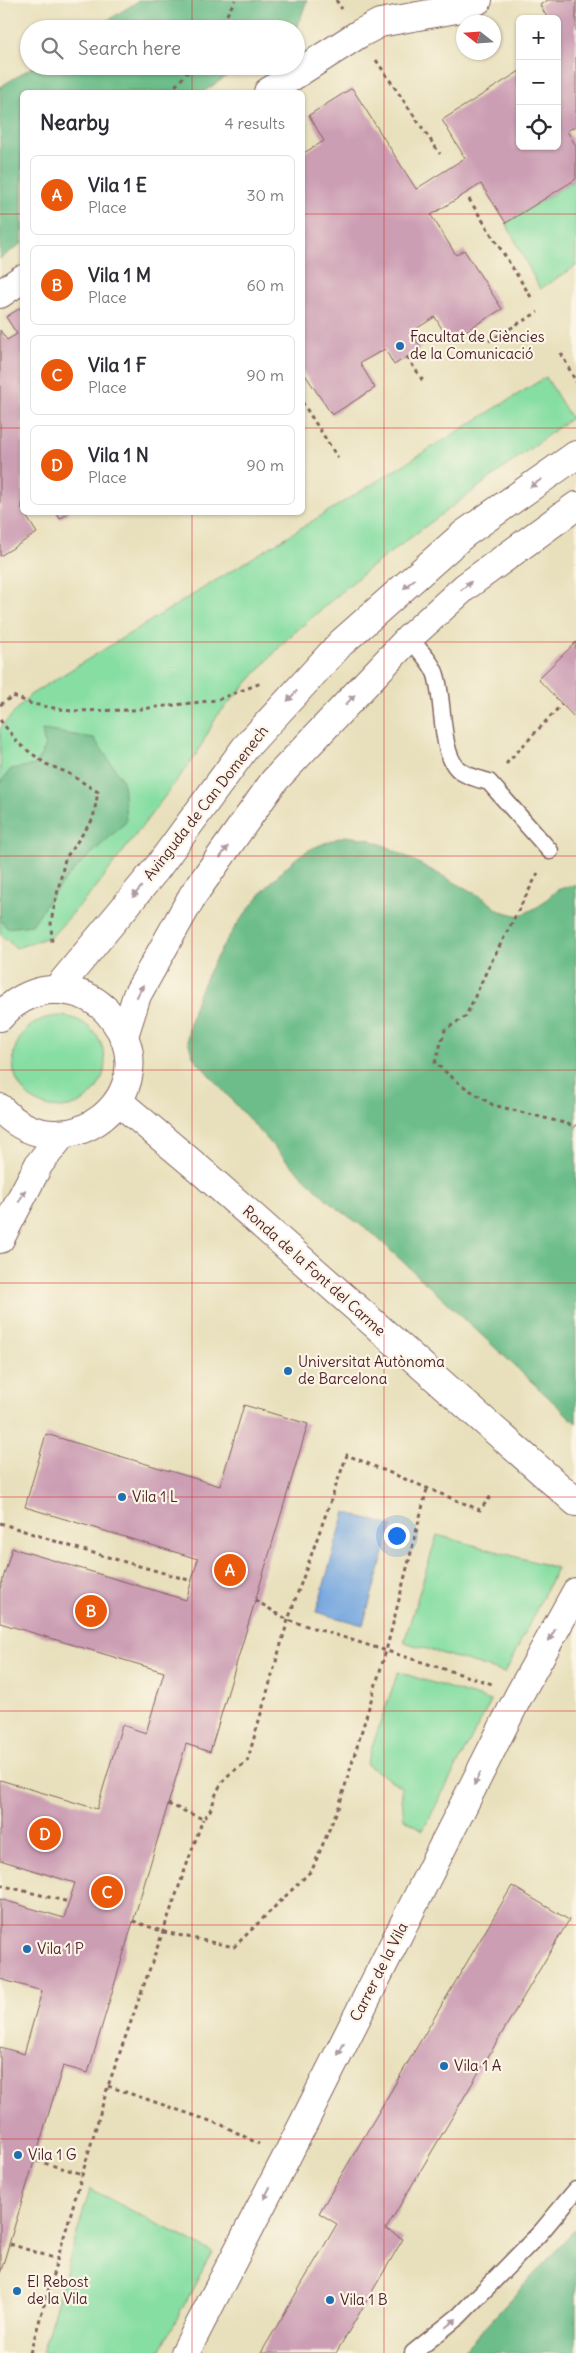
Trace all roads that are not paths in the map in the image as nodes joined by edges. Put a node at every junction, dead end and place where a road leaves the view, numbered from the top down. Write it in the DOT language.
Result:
graph roads {
  1 [pos="478,0"];
  2 [pos="305,68"];
  3 [pos="295,75"];
  4 [pos="271,90"];
  5 [pos="20,280"];
  6 [pos="0,294"];
  7 [pos="576,455"];
  8 [pos="576,506"];
  9 [pos="409,638"];
  10 [pos="550,851"];
  11 [pos="56,990"];
  12 [pos="0,1017"];
  13 [pos="124,1036"];
  14 [pos="118,1101"];
  15 [pos="0,1108"];
  16 [pos="62,1135"];
  17 [pos="0,1239"];
  18 [pos="576,1502"];
  19 [pos="576,1592"];
  20 [pos="576,2190"];
  21 [pos="184,2353"];
  22 [pos="413,2353"];
  1 -- 2 [label="street"];
  3 -- 4 [label="street"];
  5 -- 6 [label="street"];
  7 -- 11 [label="street, Avinguda de Can Domenech, one-way"];
  9 -- 8 [label="street, one-way"];
  9 -- 10 [label="lane"];
  13 -- 9 [label="street, one-way"];
  11 -- 12 [label="street"];
  11 -- 13 [label="street"];
  13 -- 14 [label="street"];
  14 -- 16 [label="street"];
  14 -- 18 [label="street, Ronda de la Font del Carme"];
  15 -- 16 [label="street"];
  17 -- 16 [label="street, one-way"];
  19 -- 21 [label="street, Carrer de la Vila, one-way"];
  22 -- 20 [label="lane, one-way"];
}
